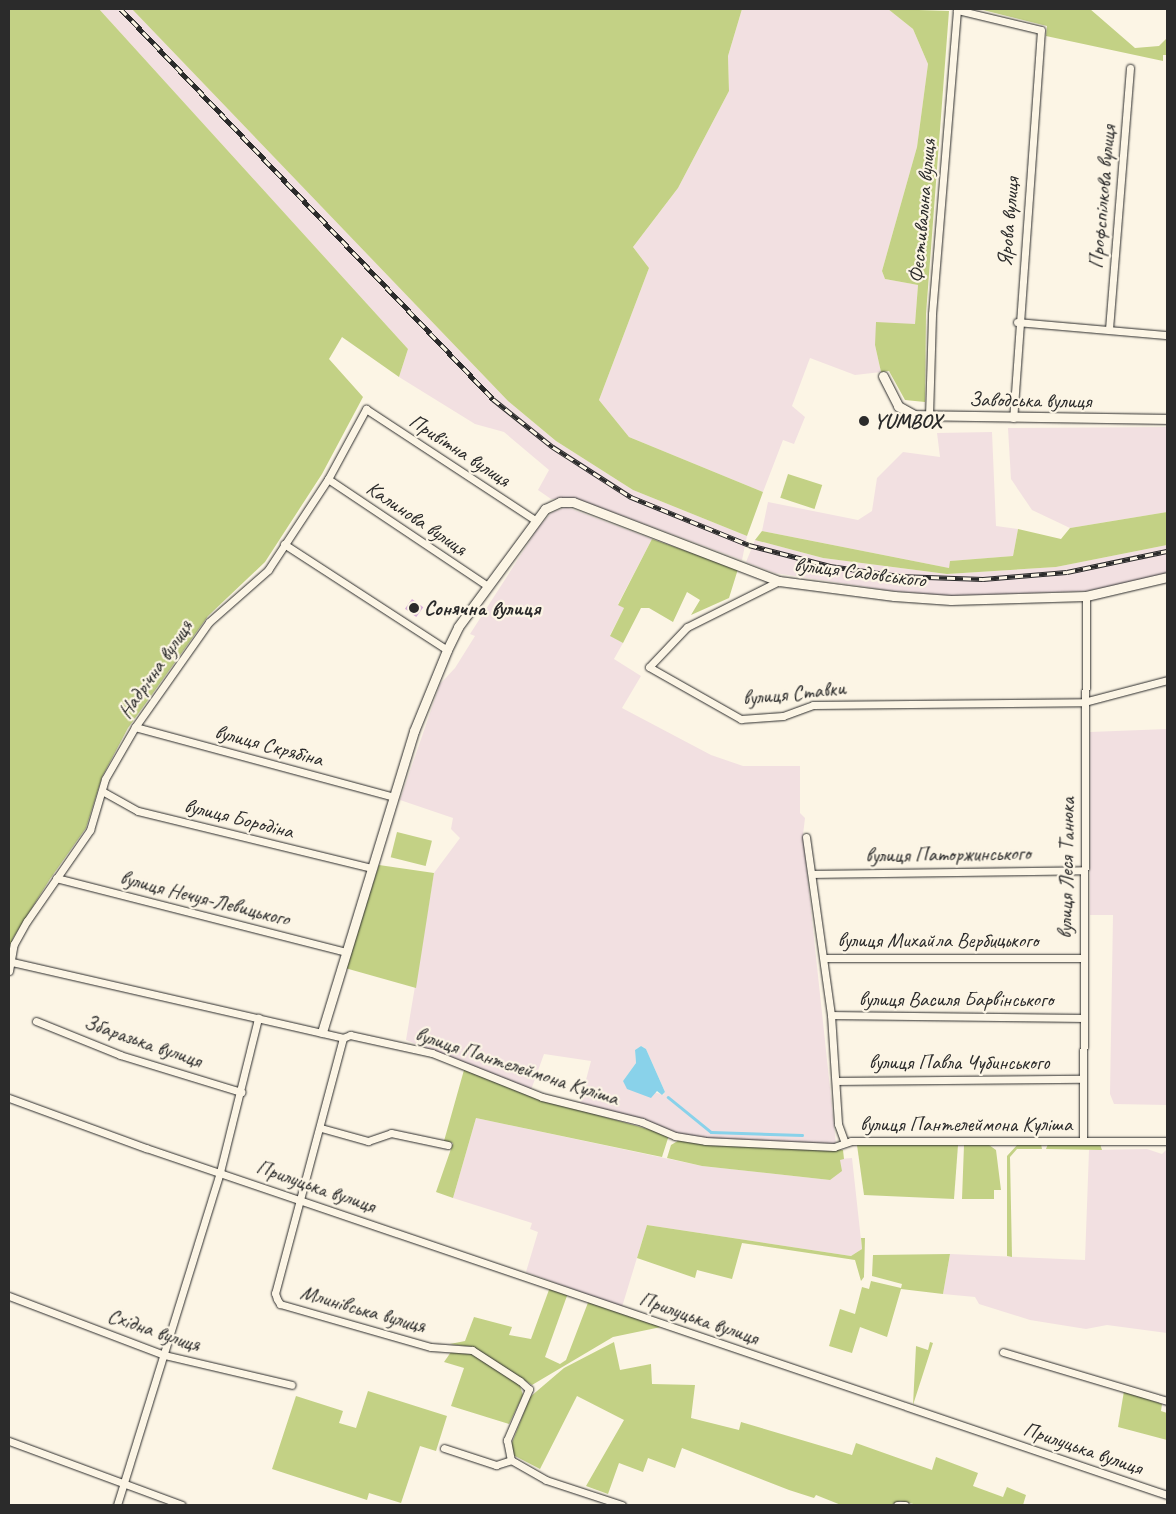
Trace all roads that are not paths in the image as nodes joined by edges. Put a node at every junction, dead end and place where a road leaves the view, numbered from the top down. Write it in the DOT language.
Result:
graph roads {
  1 [pos="957,10"];
  2 [pos="1130,68"];
  3 [pos="1017,322"];
  4 [pos="1109,329"];
  5 [pos="1167,334"];
  6 [pos="882,376"];
  7 [pos="366,409"];
  8 [pos="929,416"];
  9 [pos="1013,418"];
  10 [pos="1167,419"];
  11 [pos="328,479"];
  12 [pos="535,520"];
  13 [pos="284,544"];
  14 [pos="1167,577"];
  15 [pos="779,580"];
  16 [pos="488,586"];
  17 [pos="1086,596"];
  18 [pos="446,650"];
  19 [pos="1167,680"];
  20 [pos="1084,702"];
  21 [pos="135,727"];
  22 [pos="102,791"];
  23 [pos="394,797"];
  24 [pos="806,837"];
  25 [pos="372,868"];
  26 [pos="1084,870"];
  27 [pos="812,874"];
  28 [pos="56,878"];
  29 [pos="346,952"];
  30 [pos="824,958"];
  31 [pos="1082,958"];
  32 [pos="12,962"];
  33 [pos="9,970"];
  34 [pos="830,1015"];
  35 [pos="258,1018"];
  36 [pos="1082,1018"];
  37 [pos="36,1021"];
  38 [pos="322,1032"];
  39 [pos="343,1038"];
  40 [pos="1082,1079"];
  41 [pos="836,1081"];
  42 [pos="241,1092"];
  43 [pos="9,1098"];
  44 [pos="321,1128"];
  45 [pos="1083,1141"];
  46 [pos="1167,1141"];
  47 [pos="845,1143"];
  48 [pos="448,1145"];
  49 [pos="220,1172"];
  50 [pos="301,1198"];
  51 [pos="9,1296"];
  52 [pos="1003,1352"];
  53 [pos="164,1355"];
  54 [pos="292,1385"];
  55 [pos="1167,1401"];
  56 [pos="9,1441"];
  57 [pos="444,1448"];
  58 [pos="511,1460"];
  59 [pos="124,1484"];
  60 [pos="1167,1495"];
  61 [pos="116,1505"];
  62 [pos="182,1505"];
  63 [pos="622,1505"];
  64 [pos="897,1505"];
  65 [pos="905,1505"];
  1 -- 3 [label="street, Ярова вулиця"];
  1 -- 8 [label="street, Фестивальна вулиця"];
  2 -- 4 [label="street, Профспілкова вулиця"];
  3 -- 4 [label="street"];
  3 -- 9 [label="street, Ярова вулиця"];
  4 -- 5 [label="street"];
  6 -- 8 [label="street, Заводська вулиця"];
  7 -- 11 [label="street, Надрічна вулиця"];
  7 -- 12 [label="street, Привітна вулиця"];
  8 -- 9 [label="street, Заводська вулиця"];
  9 -- 10 [label="street, Заводська вулиця"];
  11 -- 13 [label="street, Надрічна вулиця"];
  11 -- 16 [label="street, Калинова вулиця"];
  12 -- 15 [label="street, вулиця Садовського"];
  12 -- 16 [label="street"];
  13 -- 18 [label="street"];
  13 -- 21 [label="street, Надрічна вулиця"];
  14 -- 17 [label="street, вулиця Садовського"];
  15 -- 17 [label="street, вулиця Садовського"];
  15 -- 20 [label="street, вулиця Ставки"];
  16 -- 18 [label="street"];
  17 -- 20 [label="street, вулиця Леся Танюка"];
  18 -- 23 [label="street"];
  19 -- 20 [label="street"];
  20 -- 26 [label="street, вулиця Леся Танюка"];
  21 -- 22 [label="street, Надрічна вулиця"];
  21 -- 23 [label="street, вулиця Скрябіна"];
  22 -- 25 [label="street, вулиця Бородіна"];
  22 -- 28 [label="street, Надрічна вулиця"];
  23 -- 25 [label="street"];
  24 -- 27 [label="street"];
  25 -- 29 [label="street"];
  26 -- 27 [label="street, вулиця Паторжинського"];
  26 -- 31 [label="street, вулиця Леся Танюка"];
  27 -- 30 [label="street"];
  28 -- 29 [label="street, вулиця Нечуя-Левицького"];
  28 -- 32 [label="street, Надрічна вулиця"];
  29 -- 38 [label="street"];
  30 -- 31 [label="street, вулиця Михайла Вербицького"];
  30 -- 34 [label="street"];
  31 -- 36 [label="street, вулиця Леся Танюка"];
  32 -- 33 [label="street, Надрічна вулиця"];
  32 -- 35 [label="street, вулиця Пантелеймона Куліша"];
  34 -- 36 [label="street, вулиця Василя Барвінського"];
  34 -- 41 [label="street"];
  35 -- 38 [label="street, вулиця Пантелеймона Куліша"];
  35 -- 42 [label="street"];
  36 -- 40 [label="street, вулиця Леся Танюка"];
  37 -- 42 [label="street, Збаразька вулиця"];
  38 -- 39 [label="street, вулиця Пантелеймона Куліша"];
  39 -- 44 [label="street, Млинівська вулиця"];
  39 -- 47 [label="street, вулиця Пантелеймона Куліша"];
  40 -- 41 [label="street, вулиця Павла Чубинського"];
  40 -- 45 [label="street, вулиця Леся Танюка"];
  41 -- 47 [label="street"];
  42 -- 49 [label="street"];
  43 -- 49 [label="street, Прилуцька вулиця"];
  44 -- 48 [label="street"];
  44 -- 50 [label="street, Млинівська вулиця"];
  45 -- 46 [label="street, вулиця Пантелеймона Куліша"];
  45 -- 47 [label="street, вулиця Пантелеймона Куліша"];
  49 -- 50 [label="street, Прилуцька вулиця"];
  49 -- 53 [label="street"];
  50 -- 58 [label="street, Млинівська вулиця"];
  50 -- 60 [label="street, Прилуцька вулиця"];
  51 -- 53 [label="street, Східна вулиця"];
  52 -- 55 [label="street"];
  53 -- 54 [label="street, Східна вулиця"];
  53 -- 59 [label="street"];
  56 -- 59 [label="street"];
  57 -- 58 [label="street"];
  58 -- 63 [label="street"];
  59 -- 61 [label="street"];
  59 -- 62 [label="street"];
  64 -- 65 [label="street"];
}
